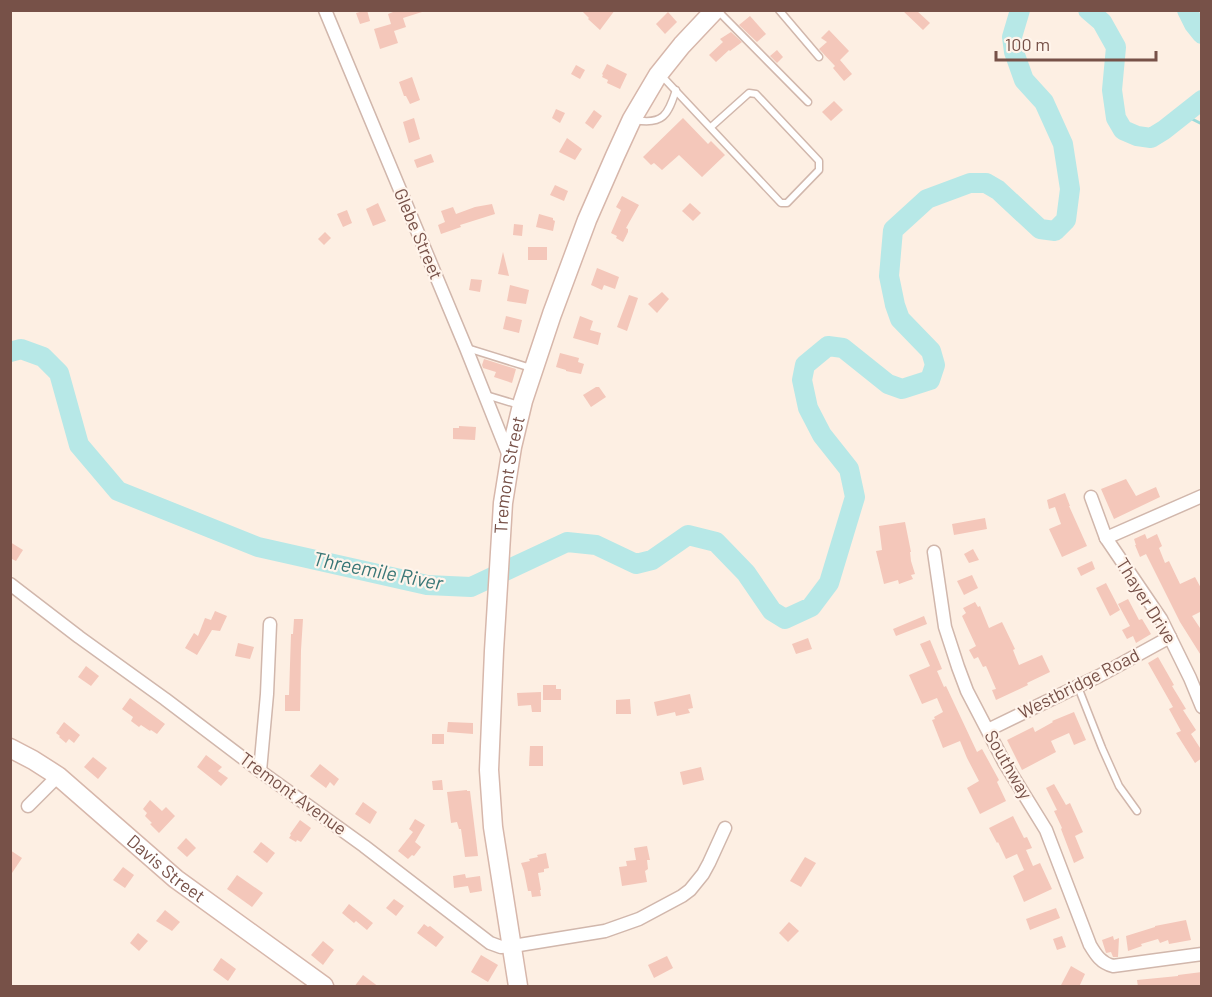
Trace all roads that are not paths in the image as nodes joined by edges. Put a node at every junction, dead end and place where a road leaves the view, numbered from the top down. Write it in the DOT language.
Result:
graph roads {
  1 [pos="325,10"];
  2 [pos="716,10"];
  3 [pos="779,10"];
  4 [pos="819,57"];
  5 [pos="660,73"];
  6 [pos="676,90"];
  7 [pos="808,102"];
  8 [pos="632,119"];
  9 [pos="711,127"];
  10 [pos="466,348"];
  11 [pos="534,369"];
  12 [pos="485,395"];
  13 [pos="522,406"];
  14 [pos="510,458"];
  15 [pos="1202,496"];
  16 [pos="1090,497"];
  17 [pos="1106,538"];
  18 [pos="934,552"];
  19 [pos="10,584"];
  20 [pos="270,624"];
  21 [pos="1170,637"];
  22 [pos="1078,686"];
  23 [pos="1202,706"];
  24 [pos="988,730"];
  25 [pos="10,748"];
  26 [pos="260,771"];
  27 [pos="58,777"];
  28 [pos="28,806"];
  29 [pos="1137,811"];
  30 [pos="725,828"];
  31 [pos="513,946"];
  32 [pos="1202,954"];
  33 [pos="324,987"];
  34 [pos="518,987"];
  1 -- 10 [label="street, Glebe Street"];
  2 -- 5 [label="main road, Tremont Street"];
  2 -- 7 [label="lane"];
  3 -- 4 [label="lane"];
  5 -- 6 [label="lane"];
  5 -- 8 [label="main road, Tremont Street"];
  6 -- 8 [label="lane"];
  6 -- 9 [label="lane"];
  8 -- 11 [label="main road, Tremont Street"];
  9 -- 9 [label="lane"];
  10 -- 11 [label="lane"];
  10 -- 12 [label="street, Glebe Street"];
  11 -- 13 [label="main road, Tremont Street"];
  12 -- 13 [label="lane"];
  12 -- 14 [label="street, Glebe Street"];
  13 -- 14 [label="main road, Tremont Street"];
  14 -- 31 [label="main road, Tremont Street"];
  15 -- 17 [label="street"];
  16 -- 17 [label="street, Thayer Drive"];
  17 -- 21 [label="street, Thayer Drive"];
  18 -- 24 [label="street, Southway"];
  19 -- 26 [label="street, Tremont Avenue"];
  20 -- 26 [label="street"];
  21 -- 22 [label="street, Westbridge Road"];
  21 -- 23 [label="street, Thayer Drive"];
  22 -- 24 [label="street, Westbridge Road"];
  22 -- 29 [label="lane"];
  24 -- 32 [label="street, Southway"];
  25 -- 27 [label="main road, Davis Street"];
  26 -- 31 [label="street, Tremont Avenue"];
  27 -- 28 [label="street"];
  27 -- 33 [label="main road, Davis Street"];
  30 -- 31 [label="street"];
  31 -- 34 [label="main road, Tremont Street"];
}
